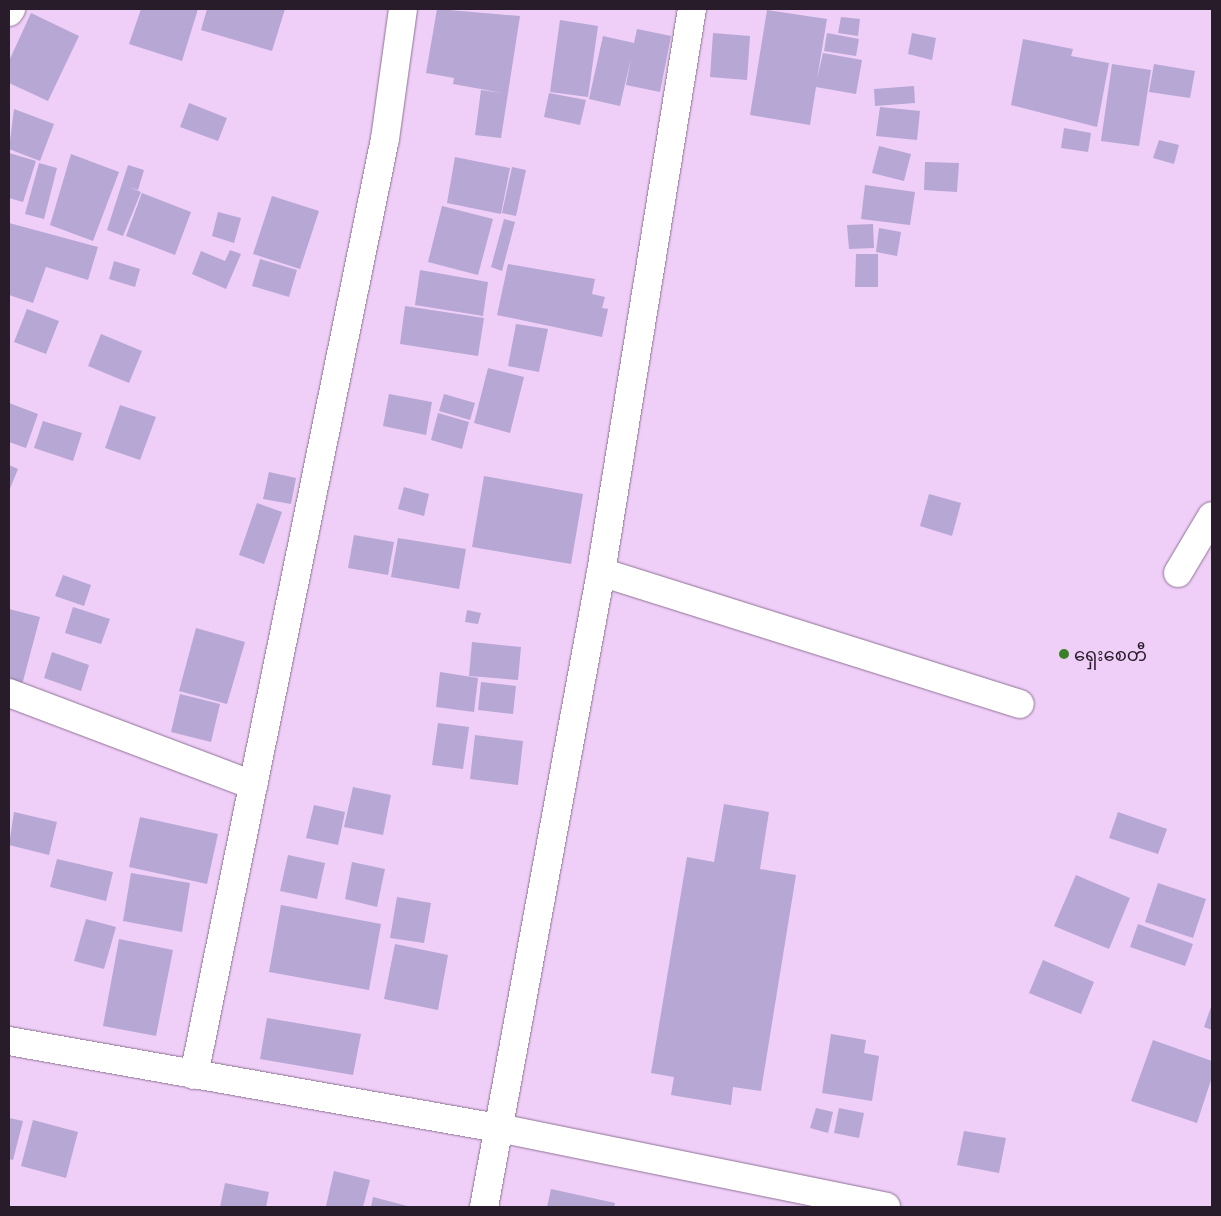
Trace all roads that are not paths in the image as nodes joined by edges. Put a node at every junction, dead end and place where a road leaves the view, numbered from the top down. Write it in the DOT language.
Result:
graph roads {
  1 [pos="11,9"];
  2 [pos="403,9"];
  3 [pos="692,9"];
  4 [pos="9,12"];
  5 [pos="1212,516"];
  6 [pos="600,572"];
  7 [pos="1178,573"];
  8 [pos="9,694"];
  9 [pos="1020,704"];
  10 [pos="254,785"];
  11 [pos="9,1041"];
  12 [pos="194,1075"];
  13 [pos="499,1128"];
  14 [pos="484,1207"];
  15 [pos="886,1207"];
  1 -- 4 [label="street"];
  2 -- 10 [label="street"];
  3 -- 6 [label="street"];
  5 -- 7 [label="street"];
  6 -- 9 [label="street"];
  6 -- 13 [label="street"];
  8 -- 10 [label="street"];
  10 -- 12 [label="street"];
  11 -- 12 [label="street"];
  12 -- 13 [label="street"];
  13 -- 14 [label="street"];
  13 -- 15 [label="street"];
}
